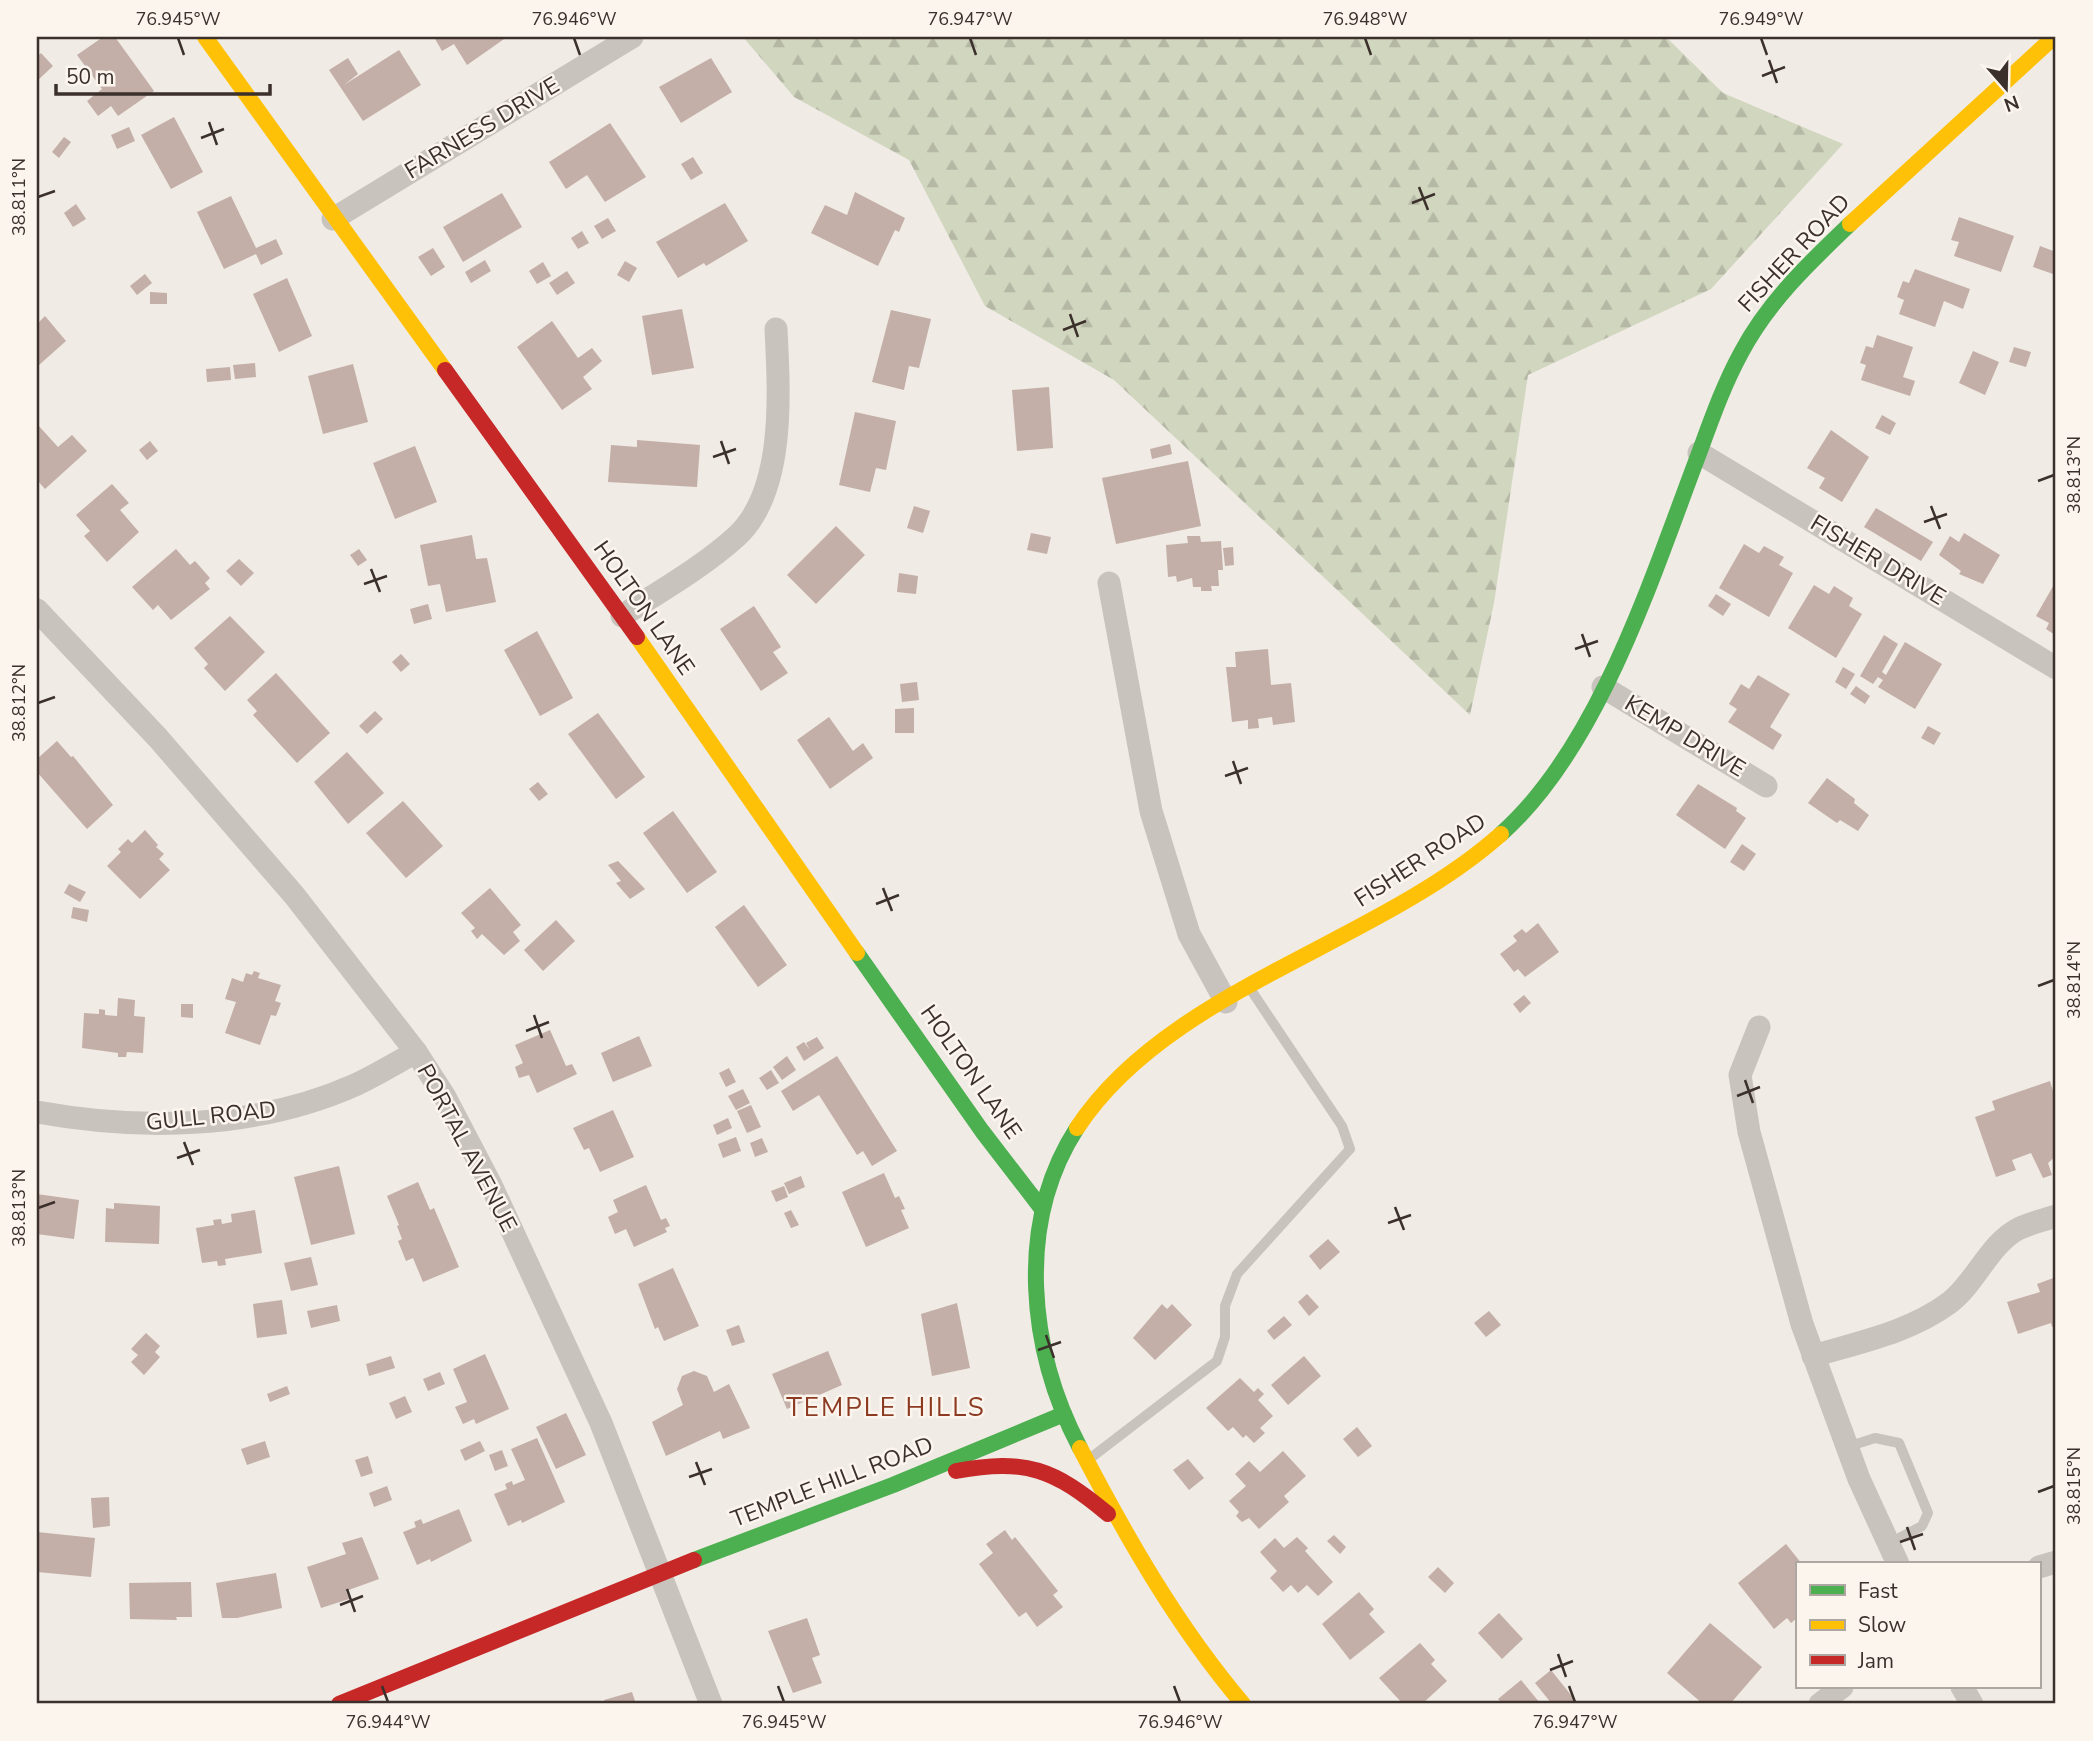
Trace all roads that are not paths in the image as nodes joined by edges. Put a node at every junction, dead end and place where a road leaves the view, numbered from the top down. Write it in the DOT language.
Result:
graph roads {
  1 [pos="205,37"];
  2 [pos="632,37"];
  3 [pos="2054,37"];
  4 [pos="333,219"];
  5 [pos="776,329"];
  6 [pos="1699,453"];
  7 [pos="1110,583"];
  8 [pos="37,610"];
  9 [pos="622,616"];
  10 [pos="2056,668"];
  11 [pos="1603,687"];
  12 [pos="1766,786"];
  13 [pos="1249,987"];
  14 [pos="1226,1002"];
  15 [pos="1759,1027"];
  16 [pos="416,1052"];
  17 [pos="37,1112"];
  18 [pos="1042,1209"];
  19 [pos="2056,1216"];
  20 [pos="1813,1356"];
  21 [pos="1064,1414"];
  22 [pos="1847,1447"];
  23 [pos="1087,1461"];
  24 [pos="893,1485"];
  25 [pos="1121,1525"];
  26 [pos="1893,1554"];
  27 [pos="660,1573"];
  28 [pos="1841,1688"];
  29 [pos="1963,1688"];
  30 [pos="339,1704"];
  31 [pos="711,1704"];
  32 [pos="1243,1704"];
  33 [pos="1820,1704"];
  34 [pos="1972,1704"];
  1 -- 4 [label="street, HOLTON LANE"];
  2 -- 4 [label="street, FARNESS DRIVE"];
  3 -- 6 [label="street, FISHER ROAD"];
  4 -- 9 [label="street, HOLTON LANE"];
  5 -- 9 [label="street"];
  6 -- 10 [label="street, FISHER DRIVE"];
  6 -- 11 [label="street, FISHER ROAD"];
  7 -- 14 [label="street"];
  8 -- 16 [label="street, PORTAL AVENUE"];
  9 -- 18 [label="street, HOLTON LANE"];
  11 -- 12 [label="street, KEMP DRIVE"];
  11 -- 13 [label="street, FISHER ROAD"];
  13 -- 14 [label="street, FISHER ROAD"];
  13 -- 23 [label="lane"];
  14 -- 18 [label="street, FISHER ROAD"];
  15 -- 20 [label="street"];
  16 -- 17 [label="street, GULL ROAD"];
  16 -- 27 [label="street, PORTAL AVENUE"];
  18 -- 21 [label="street, FISHER ROAD"];
  19 -- 20 [label="street"];
  20 -- 22 [label="street"];
  21 -- 23 [label="street"];
  21 -- 24 [label="street, TEMPLE HILL ROAD"];
  22 -- 26 [label="street"];
  22 -- 26 [label="lane"];
  23 -- 25 [label="street"];
  24 -- 25 [label="street"];
  24 -- 27 [label="street, TEMPLE HILL ROAD"];
  25 -- 32 [label="street"];
  27 -- 30 [label="street, TEMPLE HILL ROAD"];
  27 -- 31 [label="street, PORTAL AVENUE"];
  28 -- 33 [label="street"];
  29 -- 34 [label="street"];
}
